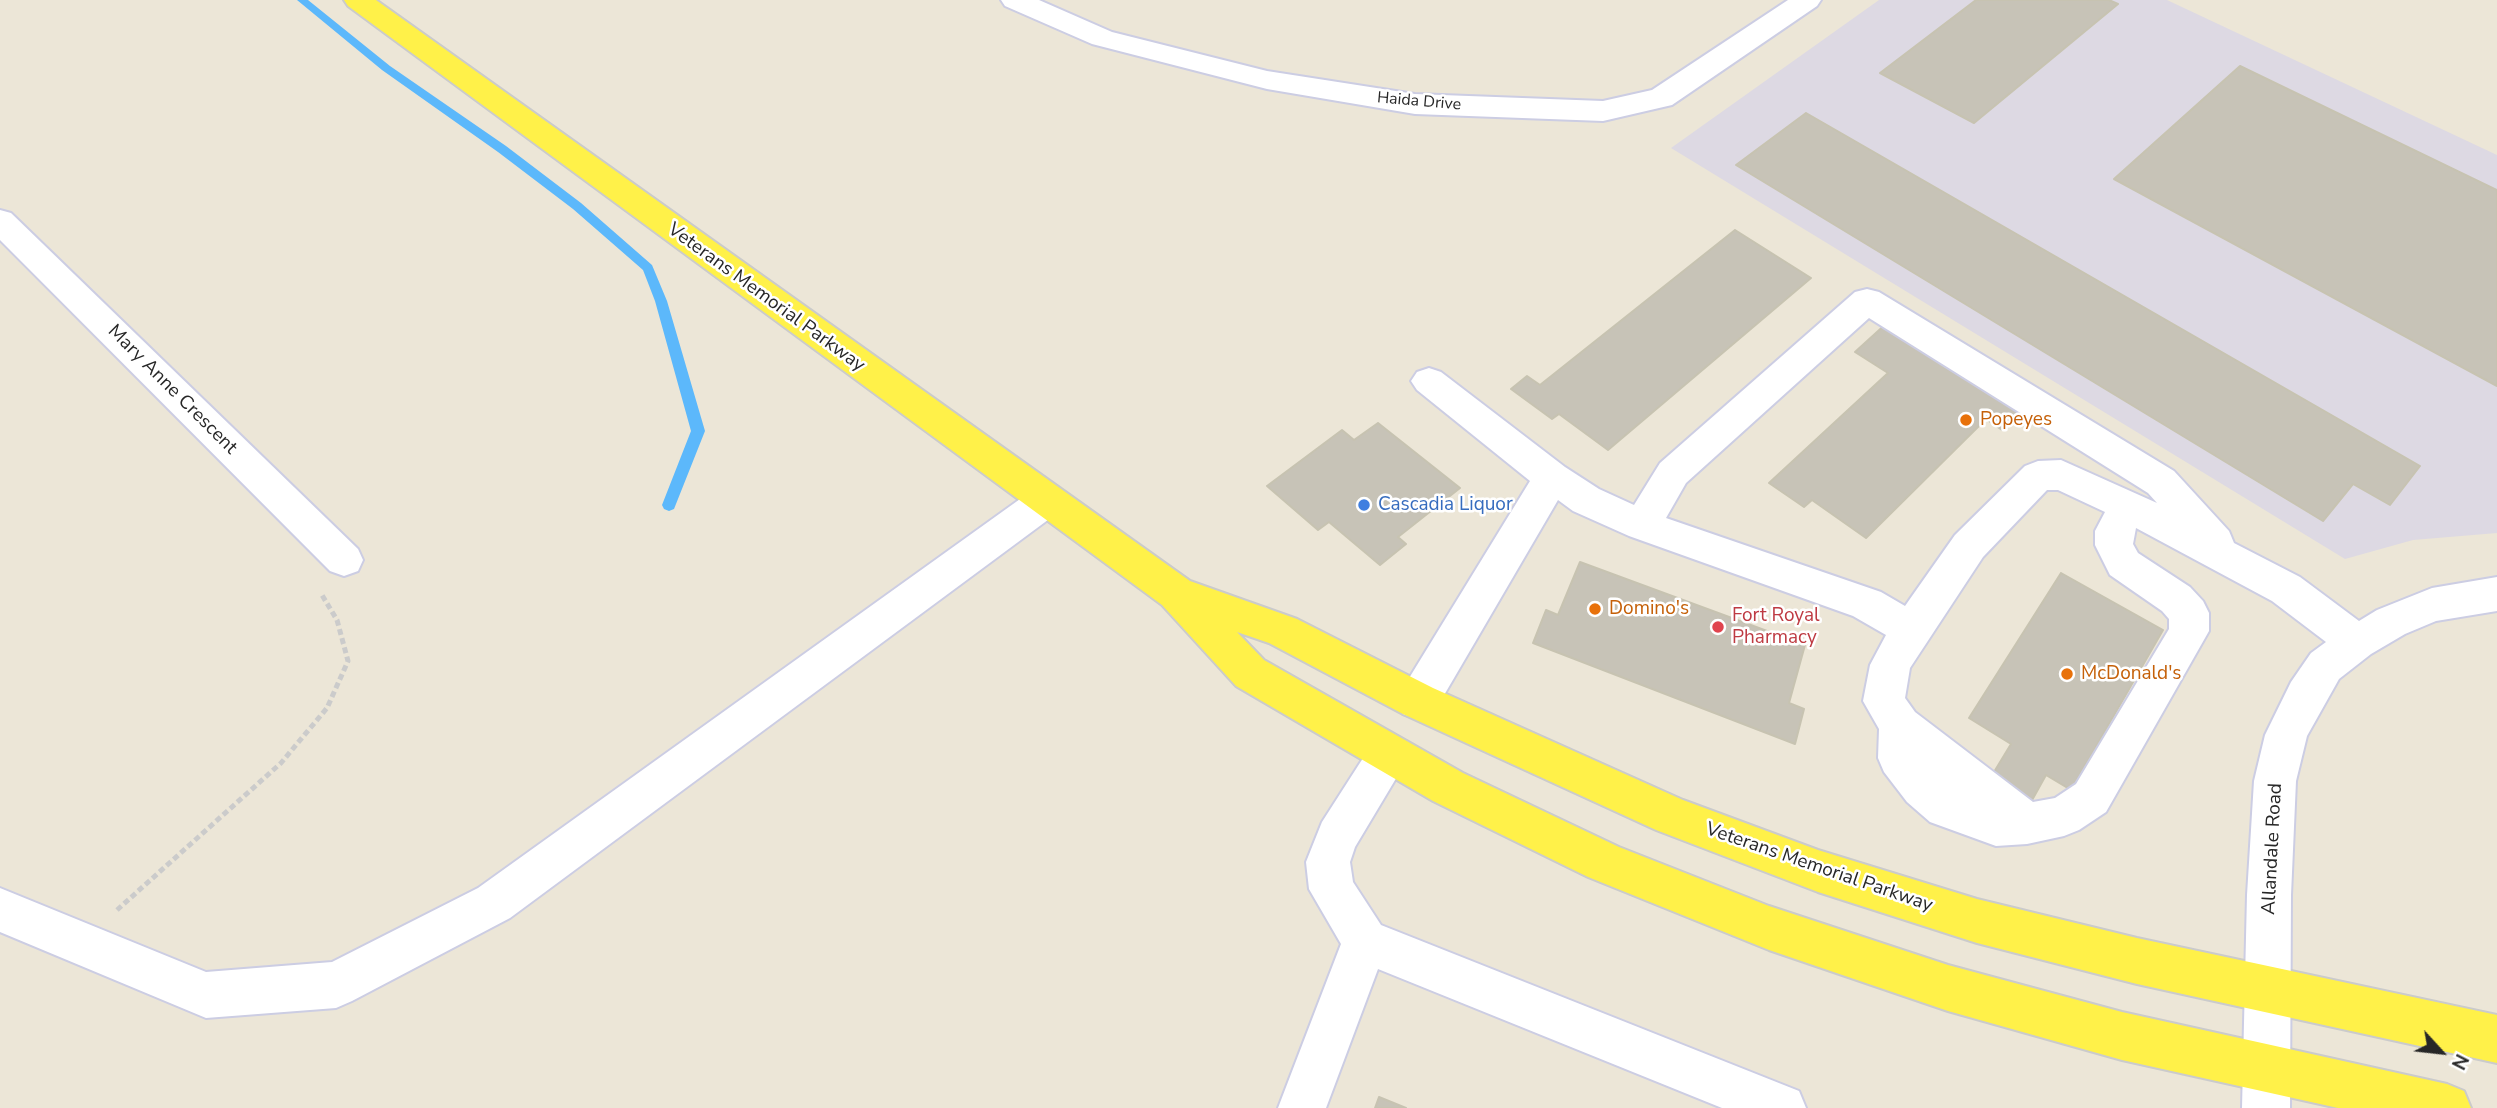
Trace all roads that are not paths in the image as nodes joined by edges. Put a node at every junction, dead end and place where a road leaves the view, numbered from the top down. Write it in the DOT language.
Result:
graph roads {
  1 [pos="358,0"];
  2 [pos="1014,0"];
  3 [pos="1796,2"];
  4 [pos="0,221"];
  5 [pos="1429,382"];
  6 [pos="1552,477"];
  7 [pos="1047,500"];
  8 [pos="2129,506"];
  9 [pos="1642,526"];
  10 [pos="344,560"];
  11 [pos="2233,561"];
  12 [pos="1176,593"];
  13 [pos="2497,594"];
  14 [pos="1910,629"];
  15 [pos="2357,642"];
  16 [pos="1418,701"];
  17 [pos="1388,755"];
  18 [pos="0,911"];
  19 [pos="1365,941"];
  20 [pos="2267,988"];
  21 [pos="2497,1039"];
  22 [pos="2267,1088"];
  23 [pos="1302,1108"];
  24 [pos="1782,1108"];
  25 [pos="2447,1108"];
  1 -- 7 [label="main road, Veterans Memorial Parkway"];
  2 -- 3 [label="street, Haida Drive"];
  4 -- 10 [label="street, Mary Anne Crescent"];
  5 -- 6 [label="street"];
  6 -- 9 [label="street"];
  6 -- 16 [label="street"];
  7 -- 12 [label="main road, Veterans Memorial Parkway"];
  7 -- 18 [label="street"];
  8 -- 11 [label="street"];
  8 -- 14 [label="street"];
  8 -- 14 [label="street"];
  9 -- 11 [label="street"];
  9 -- 14 [label="street"];
  11 -- 15 [label="street"];
  12 -- 16 [label="main road, Veterans Memorial Parkway"];
  12 -- 17 [label="main road, Veterans Memorial Parkway"];
  13 -- 15 [label="street, Allandale Road"];
  15 -- 20 [label="street, Allandale Road"];
  16 -- 20 [label="main road, Veterans Memorial Parkway"];
  17 -- 19 [label="street"];
  17 -- 22 [label="main road, Veterans Memorial Parkway"];
  19 -- 23 [label="street"];
  19 -- 24 [label="street"];
  20 -- 21 [label="main road, Veterans Memorial Parkway"];
  20 -- 22 [label="street, Allandale Road"];
  22 -- 25 [label="main road, Veterans Memorial Parkway"];
}
